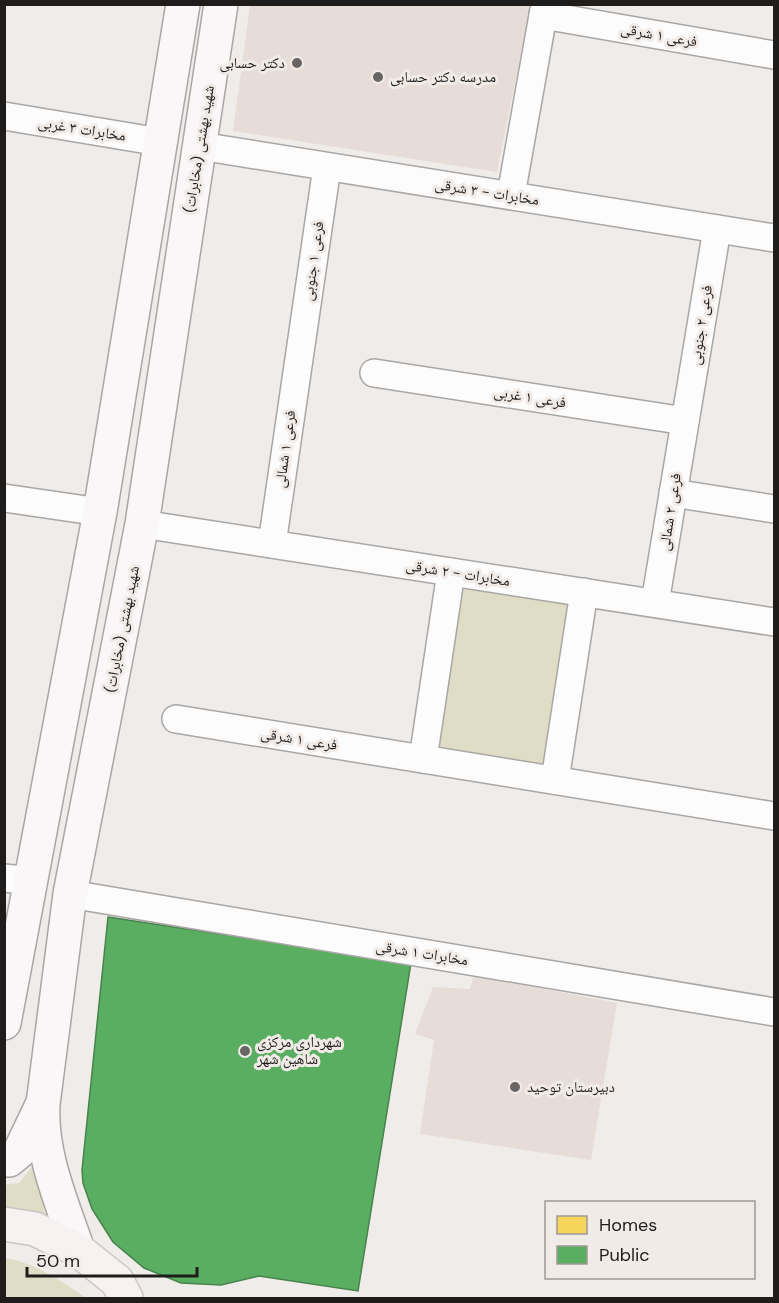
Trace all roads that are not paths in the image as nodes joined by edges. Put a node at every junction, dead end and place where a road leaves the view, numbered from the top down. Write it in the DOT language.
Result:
graph roads {
  1 [pos="183,4"];
  2 [pos="221,4"];
  3 [pos="544,10"];
  4 [pos="774,55"];
  5 [pos="4,116"];
  6 [pos="160,142"];
  7 [pos="200,146"];
  8 [pos="327,167"];
  9 [pos="512,195"];
  10 [pos="717,229"];
  11 [pos="774,238"];
  12 [pos="299,355"];
  13 [pos="374,373"];
  14 [pos="686,421"];
  15 [pos="674,493"];
  16 [pos="4,498"];
  17 [pos="774,508"];
  18 [pos="100,512"];
  19 [pos="142,524"];
  20 [pos="272,544"];
  21 [pos="451,572"];
  22 [pos="584,592"];
  23 [pos="655,603"];
  24 [pos="774,622"];
  25 [pos="176,719"];
  26 [pos="423,759"];
  27 [pos="555,780"];
  28 [pos="774,816"];
  29 [pos="18,879"];
  30 [pos="70,894"];
  31 [pos="774,1012"];
  32 [pos="4,1023"];
  33 [pos="43,1104"];
  34 [pos="4,1159"];
  35 [pos="4,1224"];
  36 [pos="78,1250"];
  37 [pos="121,1290"];
  38 [pos="152,1299"];
  1 -- 6 [label="main road"];
  2 -- 7 [label="main road, شهید بهشتی (مخابرات)"];
  3 -- 4 [label="street, فرعی ۱ شرقی"];
  3 -- 9 [label="street"];
  5 -- 6 [label="street, مخابرات ۳ غربی"];
  6 -- 18 [label="main road"];
  7 -- 8 [label="street, مخابرات - ۳ شرقی"];
  7 -- 19 [label="main road, شهید بهشتی (مخابرات)"];
  8 -- 9 [label="street, مخابرات - ۳ شرقی"];
  8 -- 12 [label="street, فرعی ۱ جنوبی"];
  9 -- 10 [label="street, مخابرات - ۳ شرقی"];
  10 -- 11 [label="street, مخابرات - ۳ شرقی"];
  10 -- 14 [label="street, فرعی ۲ جنوبی"];
  12 -- 20 [label="street, فرعی ۱ شمالی"];
  13 -- 14 [label="street, فرعی ۱ غربی"];
  14 -- 15 [label="street, فرعی ۲ شمالی"];
  15 -- 17 [label="street"];
  15 -- 23 [label="street, فرعی ۲ شمالی"];
  16 -- 18 [label="street"];
  18 -- 29 [label="main road"];
  19 -- 20 [label="street, مخابرات - ۲ شرقی"];
  19 -- 30 [label="main road, شهید بهشتی (مخابرات)"];
  20 -- 21 [label="street, مخابرات - ۲ شرقی"];
  21 -- 22 [label="street, مخابرات - ۲ شرقی"];
  21 -- 26 [label="street"];
  22 -- 23 [label="street, مخابرات - ۲ شرقی"];
  22 -- 27 [label="street"];
  23 -- 24 [label="street, مخابرات - ۲ شرقی"];
  25 -- 26 [label="street, فرعی ۱ شرقی"];
  26 -- 27 [label="street, فرعی ۱ شرقی"];
  27 -- 28 [label="street"];
  29 -- 32 [label="main road"];
  30 -- 31 [label="street, مخابرات ۱ شرقی"];
  30 -- 33 [label="main road, شهید بهشتی (مخابرات)"];
  33 -- 34 [label="main road"];
  33 -- 36 [label="main road, شهید بهشتی (مخابرات)"];
  35 -- 36 [label="main road"];
  36 -- 37 [label="main road"];
  37 -- 38 [label="main road"];
}
